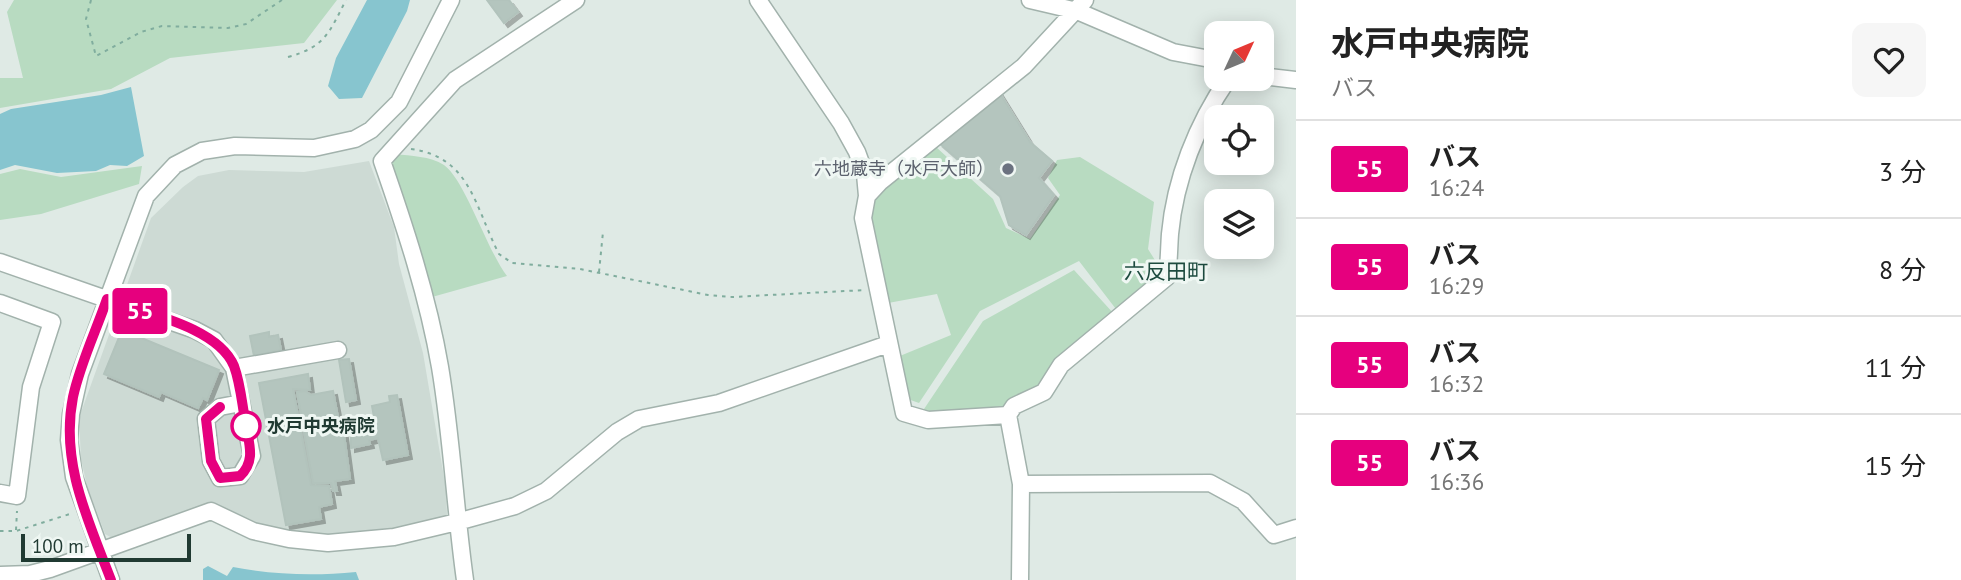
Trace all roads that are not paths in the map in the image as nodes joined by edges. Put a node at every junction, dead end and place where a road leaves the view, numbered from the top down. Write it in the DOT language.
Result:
graph roads {
  1 [pos="451,0"];
  2 [pos="576,0"];
  3 [pos="758,0"];
  4 [pos="1030,0"];
  5 [pos="1081,5"];
  6 [pos="1204,58"];
  7 [pos="1274,77"];
  8 [pos="1296,79"];
  9 [pos="1220,91"];
  10 [pos="867,196"];
  11 [pos="0,262"];
  12 [pos="107,299"];
  13 [pos="0,303"];
  14 [pos="888,344"];
  15 [pos="338,350"];
  16 [pos="234,368"];
  17 [pos="241,403"];
  18 [pos="1008,415"];
  19 [pos="1021,484"];
  20 [pos="0,493"];
  21 [pos="457,522"];
  22 [pos="1296,528"];
  23 [pos="100,550"];
  24 [pos="0,575"];
  25 [pos="32,577"];
  26 [pos="111,580"];
  27 [pos="465,580"];
  28 [pos="1020,580"];
  1 -- 12 [label="street"];
  2 -- 21 [label="street"];
  3 -- 10 [label="street"];
  4 -- 5 [label="street"];
  5 -- 6 [label="street"];
  5 -- 10 [label="street"];
  7 -- 8 [label="street"];
  9 -- 18 [label="street"];
  10 -- 14 [label="street"];
  11 -- 12 [label="street"];
  12 -- 16 [label="street"];
  12 -- 23 [label="street"];
  13 -- 20 [label="street"];
  14 -- 18 [label="street"];
  14 -- 21 [label="street"];
  15 -- 16 [label="street"];
  16 -- 17 [label="street"];
  17 -- 17 [label="street"];
  18 -- 19 [label="street"];
  19 -- 22 [label="street"];
  19 -- 28 [label="street"];
  21 -- 23 [label="street"];
  21 -- 27 [label="street"];
  23 -- 25 [label="street"];
  23 -- 26 [label="street"];
  24 -- 25 [label="street"];
}
